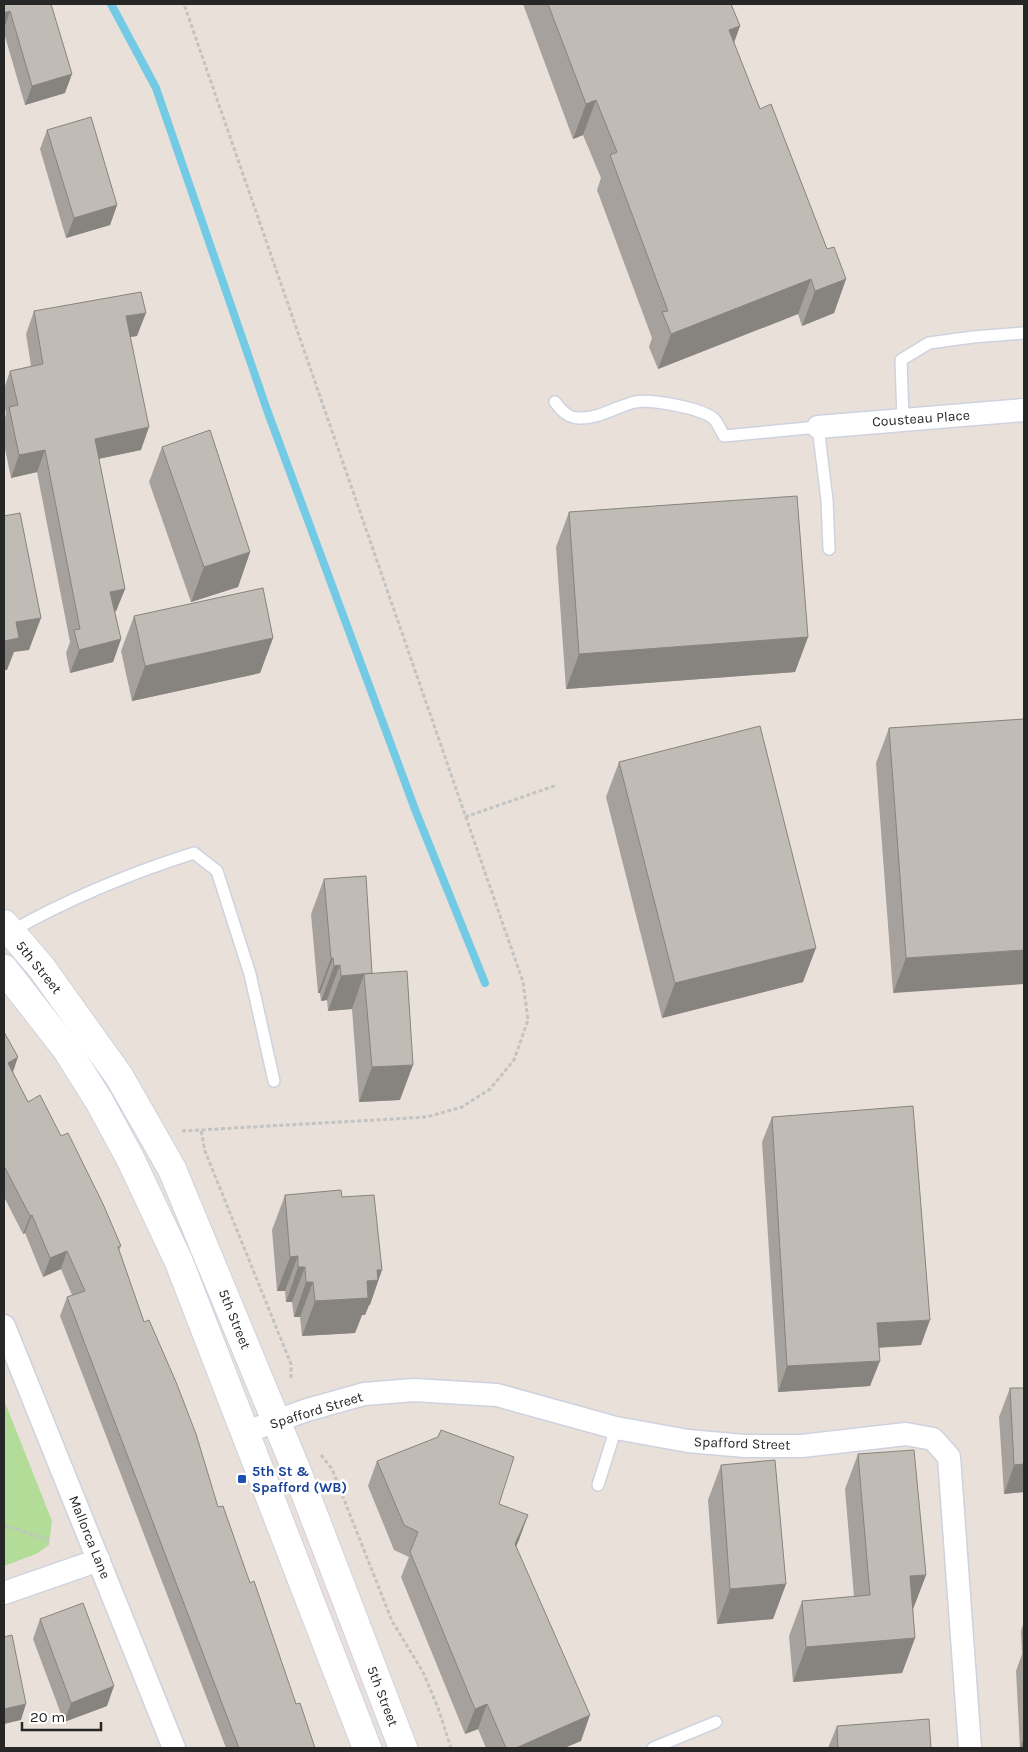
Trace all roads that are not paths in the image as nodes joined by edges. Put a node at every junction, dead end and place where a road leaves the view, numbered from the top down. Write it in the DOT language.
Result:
graph roads {
  1 [pos="1024,333"];
  2 [pos="555,402"];
  3 [pos="1024,410"];
  4 [pos="903,418"];
  5 [pos="818,427"];
  6 [pos="829,549"];
  7 [pos="6,931"];
  8 [pos="4,969"];
  9 [pos="274,1081"];
  10 [pos="4,1326"];
  11 [pos="9,1352"];
  12 [pos="277,1420"];
  13 [pos="616,1428"];
  14 [pos="246,1432"];
  15 [pos="598,1485"];
  16 [pos="99,1560"];
  17 [pos="4,1593"];
  18 [pos="716,1722"];
  19 [pos="174,1748"];
  20 [pos="367,1748"];
  21 [pos="403,1748"];
  22 [pos="653,1748"];
  23 [pos="970,1748"];
  1 -- 4 [label="lane"];
  2 -- 5 [label="lane"];
  3 -- 4 [label="street, Cousteau Place"];
  4 -- 5 [label="street, Cousteau Place"];
  5 -- 6 [label="lane"];
  7 -- 9 [label="lane"];
  7 -- 12 [label="main road, 5th Street"];
  8 -- 14 [label="main road, 5th Street"];
  10 -- 11 [label="street, Mallorca Lane"];
  11 -- 16 [label="street, Mallorca Lane"];
  12 -- 13 [label="street, Spafford Street"];
  12 -- 14 [label="street, Spafford Street"];
  12 -- 21 [label="main road, 5th Street"];
  13 -- 15 [label="lane"];
  13 -- 23 [label="street, Spafford Street"];
  14 -- 20 [label="main road, 5th Street"];
  16 -- 17 [label="street"];
  16 -- 19 [label="street, Mallorca Lane"];
  18 -- 22 [label="lane"];
}
